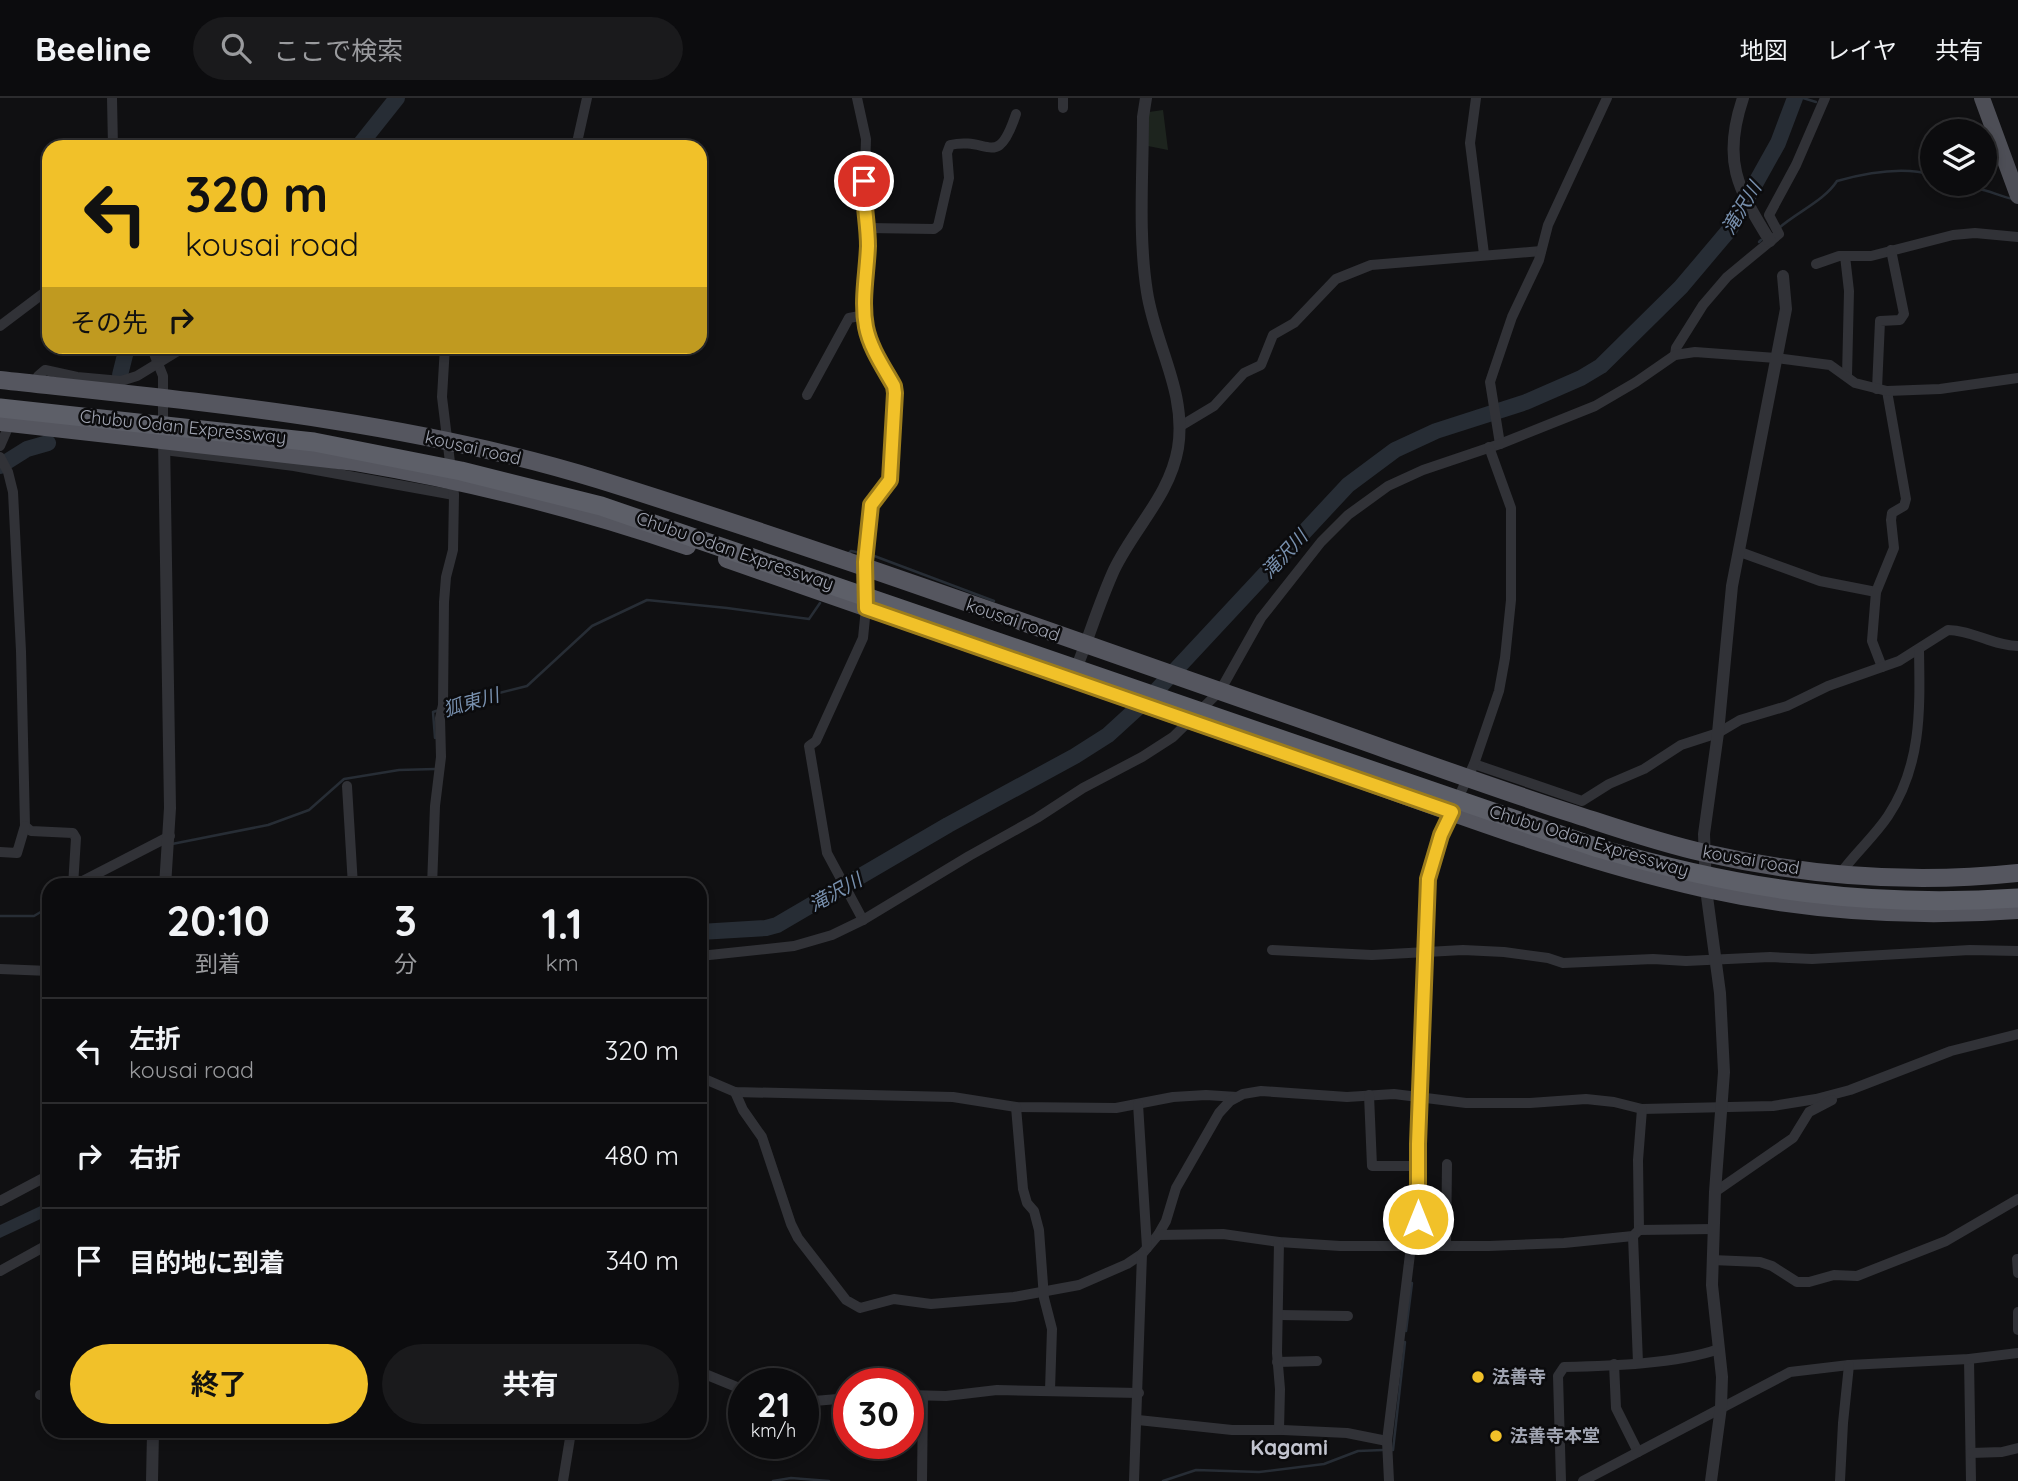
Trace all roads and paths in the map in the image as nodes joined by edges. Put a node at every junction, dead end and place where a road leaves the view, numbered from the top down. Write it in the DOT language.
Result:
graph roads {
  1 [pos="112,98"];
  2 [pos="587,98"];
  3 [pos="857,98"];
  4 [pos="1146,98"];
  5 [pos="1476,98"];
  6 [pos="1607,98"];
  7 [pos="1743,98"];
  8 [pos="1825,98"];
  9 [pos="1982,98"];
  10 [pos="1016,114"];
  11 [pos="113,140"];
  12 [pos="578,140"];
  13 [pos="2018,196"];
  14 [pos="868,228"];
  15 [pos="2018,237"];
  16 [pos="1770,241"];
  17 [pos="1891,250"];
  18 [pos="1541,251"];
  19 [pos="1484,254"];
  20 [pos="1845,256"];
  21 [pos="1816,264"];
  22 [pos="1783,276"];
  23 [pos="42,294"];
  24 [pos="864,315"];
  25 [pos="0,326"];
  26 [pos="154,354"];
  27 [pos="172,354"];
  28 [pos="445,354"];
  29 [pos="1675,355"];
  30 [pos="1776,358"];
  31 [pos="158,362"];
  32 [pos="1847,376"];
  33 [pos="2018,378"];
  34 [pos="0,380"];
  35 [pos="36,384"];
  36 [pos="1882,390"];
  37 [pos="807,395"];
  38 [pos="163,397"];
  39 [pos="3,418"];
  40 [pos="1179,427"];
  41 [pos="449,441"];
  42 [pos="164,444"];
  43 [pos="1496,444"];
  44 [pos="0,446"];
  45 [pos="0,457"];
  46 [pos="454,488"];
  47 [pos="1740,552"];
  48 [pos="865,565"];
  49 [pos="1876,592"];
  50 [pos="866,608"];
  51 [pos="1086,645"];
  52 [pos="2018,646"];
  53 [pos="1919,650"];
  54 [pos="1882,667"];
  55 [pos="1072,680"];
  56 [pos="1220,691"];
  57 [pos="1192,720"];
  58 [pos="1718,733"];
  59 [pos="1470,771"];
  60 [pos="347,786"];
  61 [pos="1452,812"];
  62 [pos="24,825"];
  63 [pos="169,837"];
  64 [pos="0,852"];
  65 [pos="1698,857"];
  66 [pos="2018,873"];
  67 [pos="1840,874"];
  68 [pos="74,878"];
  69 [pos="89,878"];
  70 [pos="166,878"];
  71 [pos="353,878"];
  72 [pos="432,878"];
  73 [pos="1706,889"];
  74 [pos="2018,898"];
  75 [pos="2018,910"];
  76 [pos="860,916"];
  77 [pos="1272,950"];
  78 [pos="2018,951"];
  79 [pos="1426,953"];
  80 [pos="707,955"];
  81 [pos="1716,959"];
  82 [pos="0,970"];
  83 [pos="42,971"];
  84 [pos="2018,1034"];
  85 [pos="707,1080"];
  86 [pos="1850,1090"];
  87 [pos="735,1092"];
  88 [pos="1370,1095"];
  89 [pos="1420,1096"];
  90 [pos="1237,1097"];
  91 [pos="1138,1104"];
  92 [pos="1723,1106"];
  93 [pos="1016,1107"];
  94 [pos="1642,1109"];
  95 [pos="1447,1164"];
  96 [pos="1418,1166"];
  97 [pos="42,1179"];
  98 [pos="1715,1192"];
  99 [pos="2018,1199"];
  100 [pos="0,1200"];
  101 [pos="1714,1228"];
  102 [pos="1636,1233"];
  103 [pos="1158,1235"];
  104 [pos="1279,1242"];
  105 [pos="1415,1246"];
  106 [pos="1446,1246"];
  107 [pos="42,1248"];
  108 [pos="1144,1251"];
  109 [pos="2017,1259"];
  110 [pos="1712,1260"];
  111 [pos="0,1271"];
  112 [pos="2018,1272"];
  113 [pos="1043,1292"];
  114 [pos="2018,1312"];
  115 [pos="1279,1315"];
  116 [pos="1348,1316"];
  117 [pos="2018,1330"];
  118 [pos="1719,1349"];
  119 [pos="2018,1353"];
  120 [pos="1969,1359"];
  121 [pos="1317,1361"];
  122 [pos="1277,1362"];
  123 [pos="1638,1363"];
  124 [pos="1614,1364"];
  125 [pos="1849,1365"];
  126 [pos="707,1375"];
  127 [pos="728,1383"];
  128 [pos="1050,1391"];
  129 [pos="1139,1393"];
  130 [pos="924,1397"];
  131 [pos="1721,1407"];
  132 [pos="1138,1420"];
  133 [pos="1279,1430"];
  134 [pos="153,1438"];
  135 [pos="570,1438"];
  136 [pos="1388,1447"];
  137 [pos="2018,1448"];
  138 [pos="1638,1452"];
  139 [pos="1971,1453"];
  140 [pos="922,1459"];
  141 [pos="152,1481"];
  142 [pos="563,1481"];
  143 [pos="922,1481"];
  144 [pos="1134,1481"];
  145 [pos="1389,1481"];
  146 [pos="1561,1481"];
  147 [pos="1585,1481"];
  148 [pos="1711,1481"];
  149 [pos="1840,1481"];
  150 [pos="1971,1481"];
  1 -- 11 [label="street"];
  2 -- 12 [label="street"];
  3 -- 14 [label="street"];
  4 -- 40 [label="street"];
  5 -- 19 [label="street"];
  6 -- 18 [label="street"];
  7 -- 16 [label="street"];
  8 -- 16 [label="street"];
  9 -- 13 [label="main road"];
  10 -- 14 [label="street"];
  14 -- 24 [label="street"];
  15 -- 17 [label="street"];
  16 -- 29 [label="street"];
  17 -- 20 [label="street"];
  17 -- 36 [label="street"];
  18 -- 19 [label="street"];
  18 -- 43 [label="street"];
  19 -- 40 [label="street"];
  20 -- 21 [label="street"];
  20 -- 32 [label="street"];
  22 -- 30 [label="street"];
  23 -- 25 [label="street"];
  24 -- 37 [label="street"];
  24 -- 48 [label="street"];
  26 -- 31 [label="street"];
  27 -- 31 [label="street"];
  28 -- 41 [label="street"];
  29 -- 30 [label="street"];
  29 -- 43 [label="street"];
  30 -- 32 [label="street"];
  30 -- 47 [label="street"];
  31 -- 35 [label="street"];
  31 -- 38 [label="street"];
  32 -- 36 [label="street"];
  33 -- 36 [label="street"];
  34 -- 35 [label="highway, kousai road"];
  35 -- 38 [label="highway, kousai road"];
  36 -- 49 [label="street"];
  38 -- 41 [label="highway, kousai road"];
  38 -- 42 [label="street"];
  39 -- 42 [label="highway, kousai road"];
  39 -- 44 [label="street"];
  39 -- 74 [label="highway, Chubu Odan Expressway"];
  40 -- 51 [label="street"];
  41 -- 46 [label="street"];
  41 -- 48 [label="highway, kousai road"];
  42 -- 46 [label="highway, kousai road"];
  42 -- 63 [label="street"];
  43 -- 56 [label="street"];
  43 -- 59 [label="street"];
  45 -- 62 [label="street"];
  46 -- 50 [label="highway, kousai road"];
  46 -- 72 [label="street"];
  47 -- 49 [label="street"];
  47 -- 58 [label="street"];
  48 -- 50 [label="street"];
  48 -- 51 [label="highway, kousai road"];
  49 -- 54 [label="street"];
  50 -- 55 [label="highway, kousai road"];
  50 -- 76 [label="street"];
  51 -- 55 [label="street"];
  51 -- 56 [label="highway, kousai road"];
  52 -- 53 [label="street"];
  53 -- 54 [label="street"];
  53 -- 67 [label="street"];
  54 -- 58 [label="street"];
  55 -- 57 [label="highway, kousai road"];
  56 -- 57 [label="street"];
  56 -- 59 [label="highway, kousai road"];
  57 -- 61 [label="highway, kousai road"];
  57 -- 76 [label="street"];
  58 -- 59 [label="street"];
  58 -- 65 [label="street"];
  59 -- 61 [label="street"];
  59 -- 65 [label="highway, kousai road"];
  60 -- 71 [label="street"];
  61 -- 73 [label="highway, kousai road"];
  61 -- 79 [label="street"];
  62 -- 64 [label="street"];
  62 -- 68 [label="street"];
  63 -- 69 [label="street"];
  63 -- 70 [label="street"];
  65 -- 67 [label="highway, kousai road"];
  65 -- 73 [label="street"];
  66 -- 67 [label="highway, kousai road"];
  73 -- 75 [label="highway, kousai road"];
  73 -- 81 [label="street"];
  76 -- 80 [label="street"];
  77 -- 79 [label="street"];
  78 -- 81 [label="street"];
  79 -- 81 [label="street"];
  79 -- 89 [label="street"];
  81 -- 92 [label="street"];
  82 -- 83 [label="street"];
  84 -- 86 [label="street"];
  85 -- 87 [label="street"];
  86 -- 92 [label="street"];
  86 -- 98 [label="street"];
  87 -- 93 [label="street"];
  87 -- 113 [label="street"];
  88 -- 89 [label="street"];
  88 -- 90 [label="street"];
  88 -- 96 [label="street"];
  89 -- 94 [label="street"];
  89 -- 96 [label="street"];
  90 -- 91 [label="street"];
  90 -- 103 [label="street"];
  91 -- 93 [label="street"];
  91 -- 108 [label="street"];
  92 -- 94 [label="street"];
  92 -- 98 [label="street"];
  93 -- 113 [label="street"];
  94 -- 102 [label="street"];
  95 -- 106 [label="street"];
  96 -- 105 [label="street"];
  97 -- 100 [label="street"];
  98 -- 101 [label="street"];
  99 -- 110 [label="street"];
  101 -- 102 [label="street"];
  101 -- 110 [label="street"];
  102 -- 106 [label="street"];
  102 -- 123 [label="street"];
  103 -- 104 [label="street"];
  103 -- 108 [label="street"];
  104 -- 105 [label="street"];
  104 -- 115 [label="street"];
  105 -- 106 [label="street"];
  105 -- 136 [label="street"];
  107 -- 111 [label="street"];
  108 -- 113 [label="street"];
  108 -- 129 [label="street"];
  109 -- 112 [label="street"];
  110 -- 118 [label="street"];
  113 -- 128 [label="street"];
  114 -- 117 [label="street"];
  115 -- 116 [label="street"];
  115 -- 122 [label="street"];
  118 -- 123 [label="street"];
  118 -- 131 [label="street"];
  119 -- 120 [label="street"];
  120 -- 125 [label="street"];
  120 -- 139 [label="street"];
  121 -- 122 [label="street"];
  122 -- 133 [label="street"];
  123 -- 124 [label="street"];
  124 -- 138 [label="street"];
  124 -- 146 [label="street"];
  125 -- 131 [label="street"];
  125 -- 149 [label="street"];
  126 -- 127 [label="street"];
  128 -- 129 [label="street"];
  128 -- 130 [label="street"];
  129 -- 132 [label="street"];
  131 -- 138 [label="street"];
  131 -- 148 [label="street"];
  132 -- 133 [label="street"];
  132 -- 144 [label="street"];
  133 -- 136 [label="street"];
  134 -- 141 [label="street"];
  135 -- 142 [label="street"];
  136 -- 145 [label="street"];
  137 -- 139 [label="street"];
  138 -- 147 [label="street"];
  139 -- 150 [label="street"];
  140 -- 143 [label="street"];
}
